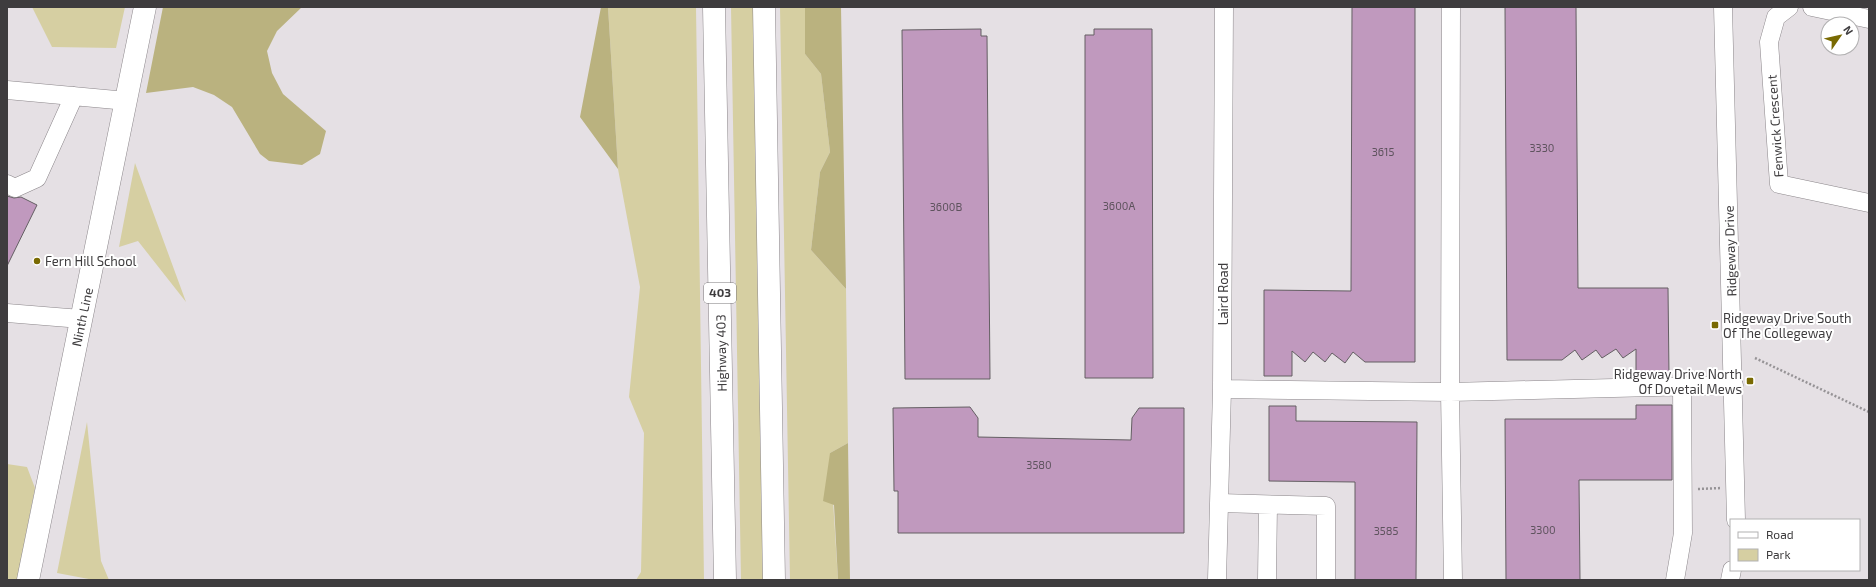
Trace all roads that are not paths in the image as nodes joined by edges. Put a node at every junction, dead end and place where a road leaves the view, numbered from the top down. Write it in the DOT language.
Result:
graph roads {
  1 [pos="145,7"];
  2 [pos="714,7"];
  3 [pos="764,7"];
  4 [pos="1224,7"];
  5 [pos="1451,7"];
  6 [pos="1723,7"];
  7 [pos="1789,7"];
  8 [pos="1812,7"];
  9 [pos="1869,19"];
  10 [pos="7,90"];
  11 [pos="74,96"];
  12 [pos="127,101"];
  13 [pos="7,184"];
  14 [pos="1869,203"];
  15 [pos="7,313"];
  16 [pos="81,319"];
  17 [pos="1734,385"];
  18 [pos="1682,386"];
  19 [pos="1222,390"];
  20 [pos="1450,392"];
  21 [pos="1220,503"];
  22 [pos="1268,505"];
  23 [pos="1736,519"];
  24 [pos="28,580"];
  25 [pos="725,580"];
  26 [pos="774,580"];
  27 [pos="1217,580"];
  28 [pos="1267,580"];
  29 [pos="1326,580"];
  30 [pos="1453,580"];
  31 [pos="1675,580"];
  1 -- 12 [label="main road, Ninth Line"];
  2 -- 25 [label="main road, Highway 403 / 403"];
  3 -- 26 [label="main road"];
  4 -- 19 [label="street, Laird Road"];
  5 -- 20 [label="street"];
  6 -- 17 [label="street, Ridgeway Drive"];
  7 -- 14 [label="street, Fenwick Crescent"];
  8 -- 9 [label="street"];
  10 -- 11 [label="street"];
  11 -- 12 [label="street"];
  11 -- 13 [label="street"];
  12 -- 16 [label="main road, Ninth Line"];
  15 -- 16 [label="street"];
  16 -- 24 [label="main road, Ninth Line"];
  17 -- 18 [label="street"];
  17 -- 23 [label="street, Ridgeway Drive"];
  18 -- 20 [label="street"];
  18 -- 31 [label="street"];
  19 -- 20 [label="street"];
  19 -- 21 [label="street, Laird Road"];
  20 -- 30 [label="street"];
  21 -- 22 [label="street"];
  21 -- 27 [label="street, Laird Road"];
  22 -- 28 [label="street"];
  22 -- 29 [label="street"];
}
